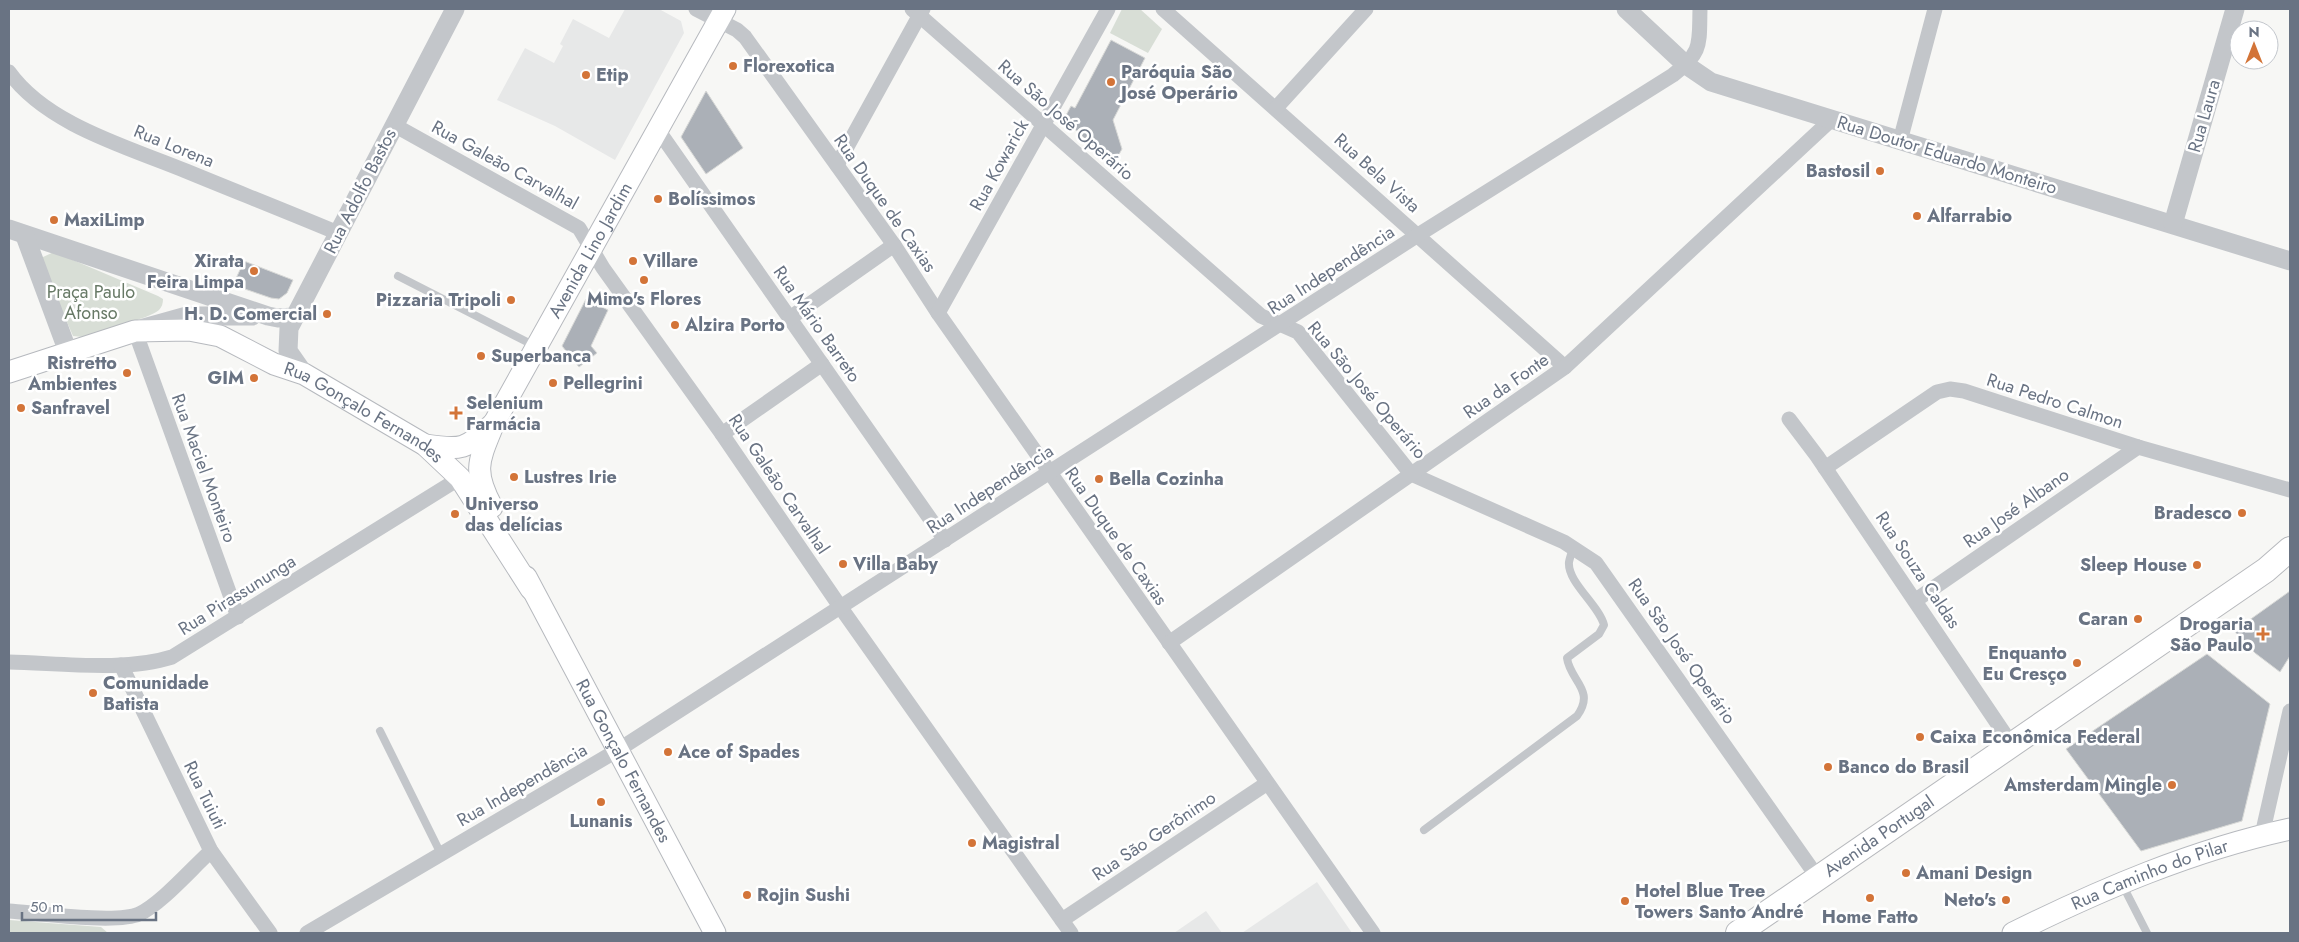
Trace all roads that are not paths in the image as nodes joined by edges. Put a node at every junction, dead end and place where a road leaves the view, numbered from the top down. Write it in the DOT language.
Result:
graph roads {
  1 [pos="455,9"];
  2 [pos="696,9"];
  3 [pos="1108,9"];
  4 [pos="1163,9"];
  5 [pos="1366,9"];
  6 [pos="1626,9"];
  7 [pos="1700,9"];
  8 [pos="1936,9"];
  9 [pos="2235,9"];
  10 [pos="918,11"];
  11 [pos="722,15"];
  12 [pos="1686,65"];
  13 [pos="9,72"];
  14 [pos="1276,108"];
  15 [pos="1832,120"];
  16 [pos="394,125"];
  17 [pos="1042,125"];
  18 [pos="658,130"];
  19 [pos="1900,141"];
  20 [pos="837,165"];
  21 [pos="2173,224"];
  22 [pos="338,232"];
  23 [pos="17,233"];
  24 [pos="1418,236"];
  25 [pos="894,245"];
  26 [pos="592,249"];
  27 [pos="2290,261"];
  28 [pos="398,276"];
  29 [pos="938,313"];
  30 [pos="268,316"];
  31 [pos="294,317"];
  32 [pos="790,318"];
  33 [pos="1281,325"];
  34 [pos="135,331"];
  35 [pos="536,347"];
  36 [pos="68,352"];
  37 [pos="822,364"];
  38 [pos="1565,367"];
  39 [pos="9,372"];
  40 [pos="304,374"];
  41 [pos="1788,419"];
  42 [pos="494,423"];
  43 [pos="722,434"];
  44 [pos="425,444"];
  45 [pos="2138,447"];
  46 [pos="1825,468"];
  47 [pos="1050,473"];
  48 [pos="1411,474"];
  49 [pos="460,478"];
  50 [pos="2290,490"];
  51 [pos="945,540"];
  52 [pos="1573,547"];
  53 [pos="2290,549"];
  54 [pos="531,589"];
  55 [pos="1916,600"];
  56 [pos="841,608"];
  57 [pos="238,617"];
  58 [pos="1169,643"];
  59 [pos="9,662"];
  60 [pos="121,665"];
  61 [pos="2290,711"];
  62 [pos="380,731"];
  63 [pos="2012,745"];
  64 [pos="618,750"];
  65 [pos="1266,784"];
  66 [pos="2290,829"];
  67 [pos="1424,830"];
  68 [pos="2262,835"];
  69 [pos="211,851"];
  70 [pos="441,854"];
  71 [pos="1818,878"];
  72 [pos="2122,883"];
  73 [pos="9,912"];
  74 [pos="1062,920"];
  75 [pos="270,933"];
  76 [pos="307,933"];
  77 [pos="716,933"];
  78 [pos="1072,933"];
  79 [pos="1373,933"];
  80 [pos="1738,933"];
  81 [pos="2014,933"];
  82 [pos="2146,933"];
  1 -- 16 [label="street, Rua Adolfo Bastos"];
  2 -- 11 [label="street, Rua Duque de Caxias"];
  3 -- 17 [label="street, Rua Kowarick"];
  4 -- 14 [label="street, Rua Bela Vista"];
  5 -- 14 [label="street"];
  6 -- 12 [label="street, Rua Doutor Eduardo Monteiro"];
  7 -- 12 [label="street"];
  8 -- 19 [label="street"];
  9 -- 21 [label="street, Rua Laura"];
  10 -- 17 [label="street, Rua São José Operário"];
  10 -- 20 [label="street"];
  11 -- 18 [label="main road, Avenida Lino Jardim"];
  11 -- 20 [label="street, Rua Duque de Caxias"];
  12 -- 15 [label="street, Rua Doutor Eduardo Monteiro"];
  12 -- 24 [label="street, Rua Independência"];
  13 -- 22 [label="street, Rua Lorena"];
  14 -- 24 [label="street, Rua Bela Vista"];
  15 -- 19 [label="street, Rua Doutor Eduardo Monteiro"];
  15 -- 38 [label="street, Rua da Fonte"];
  16 -- 22 [label="street, Rua Adolfo Bastos"];
  16 -- 26 [label="street, Rua Galeão Carvalhal"];
  17 -- 29 [label="street, Rua Kowarick"];
  17 -- 33 [label="street, Rua São José Operário"];
  18 -- 26 [label="main road, Avenida Lino Jardim"];
  18 -- 32 [label="street, Rua Mário Barreto"];
  19 -- 21 [label="street, Rua Doutor Eduardo Monteiro"];
  20 -- 25 [label="street, Rua Duque de Caxias"];
  21 -- 27 [label="street, Rua Doutor Eduardo Monteiro"];
  22 -- 31 [label="street, Rua Adolfo Bastos"];
  23 -- 30 [label="street"];
  23 -- 36 [label="street"];
  24 -- 33 [label="street, Rua Independência"];
  24 -- 38 [label="street, Rua Bela Vista"];
  25 -- 29 [label="street, Rua Duque de Caxias"];
  25 -- 32 [label="street"];
  26 -- 35 [label="main road, Avenida Lino Jardim"];
  26 -- 43 [label="street, Rua Galeão Carvalhal"];
  28 -- 35 [label="lane"];
  29 -- 47 [label="street, Rua Duque de Caxias"];
  30 -- 31 [label="street"];
  30 -- 34 [label="street"];
  31 -- 40 [label="street, Rua Adolfo Bastos"];
  32 -- 37 [label="street, Rua Mário Barreto"];
  33 -- 47 [label="street, Rua Independência"];
  33 -- 48 [label="street, Rua São José Operário"];
  34 -- 36 [label="main road, Rua Gonçalo Fernandes"];
  34 -- 40 [label="main road, Rua Gonçalo Fernandes"];
  34 -- 57 [label="street, Rua Maciel Monteiro"];
  35 -- 42 [label="main road, Avenida Lino Jardim"];
  36 -- 39 [label="main road, Rua Gonçalo Fernandes"];
  37 -- 43 [label="street"];
  37 -- 51 [label="street, Rua Mário Barreto"];
  38 -- 48 [label="street, Rua da Fonte"];
  40 -- 44 [label="main road, Rua Gonçalo Fernandes"];
  41 -- 46 [label="street, Rua Souza Caldas"];
  42 -- 44 [label="main road, Avenida Lino Jardim"];
  42 -- 54 [label="main road, Rua Gonçalo Fernandes"];
  43 -- 56 [label="street, Rua Galeão Carvalhal"];
  44 -- 49 [label="main road, Rua Gonçalo Fernandes"];
  45 -- 46 [label="street, Rua Pedro Calmon"];
  45 -- 50 [label="street, Rua Pedro Calmon"];
  45 -- 55 [label="street, Rua José Albano"];
  46 -- 55 [label="street, Rua Souza Caldas"];
  47 -- 51 [label="street, Rua Independência"];
  47 -- 58 [label="street, Rua Duque de Caxias"];
  48 -- 52 [label="street, Rua São José Operário"];
  48 -- 58 [label="street, Rua da Fonte"];
  49 -- 54 [label="main road, Rua Gonçalo Fernandes"];
  49 -- 57 [label="street, Rua Pirassununga"];
  51 -- 56 [label="street, Rua Independência"];
  52 -- 67 [label="lane"];
  52 -- 71 [label="street, Rua São José Operário"];
  53 -- 63 [label="main road, Avenida Portugal"];
  54 -- 64 [label="main road, Rua Gonçalo Fernandes"];
  55 -- 63 [label="street, Rua Souza Caldas"];
  56 -- 64 [label="street, Rua Independência"];
  56 -- 74 [label="street, Rua Galeão Carvalhal"];
  57 -- 60 [label="street, Rua Pirassununga"];
  58 -- 65 [label="street, Rua Duque de Caxias"];
  59 -- 60 [label="street, Rua Pirassununga"];
  60 -- 69 [label="street, Rua Tuiuti"];
  61 -- 68 [label="street"];
  62 -- 70 [label="lane"];
  63 -- 71 [label="main road, Avenida Portugal"];
  64 -- 70 [label="street, Rua Independência"];
  64 -- 77 [label="main road, Rua Gonçalo Fernandes"];
  65 -- 74 [label="street, Rua São Gerônimo"];
  65 -- 79 [label="street, Rua Duque de Caxias"];
  66 -- 68 [label="main road, Rua Caminho do Pilar"];
  68 -- 72 [label="main road, Rua Caminho do Pilar"];
  69 -- 73 [label="street"];
  69 -- 75 [label="street, Rua Tuiuti"];
  70 -- 76 [label="street, Rua Independência"];
  71 -- 80 [label="main road, Avenida Portugal"];
  72 -- 81 [label="main road, Rua Caminho do Pilar"];
  72 -- 82 [label="lane"];
  74 -- 78 [label="street, Rua Galeão Carvalhal"];
}
